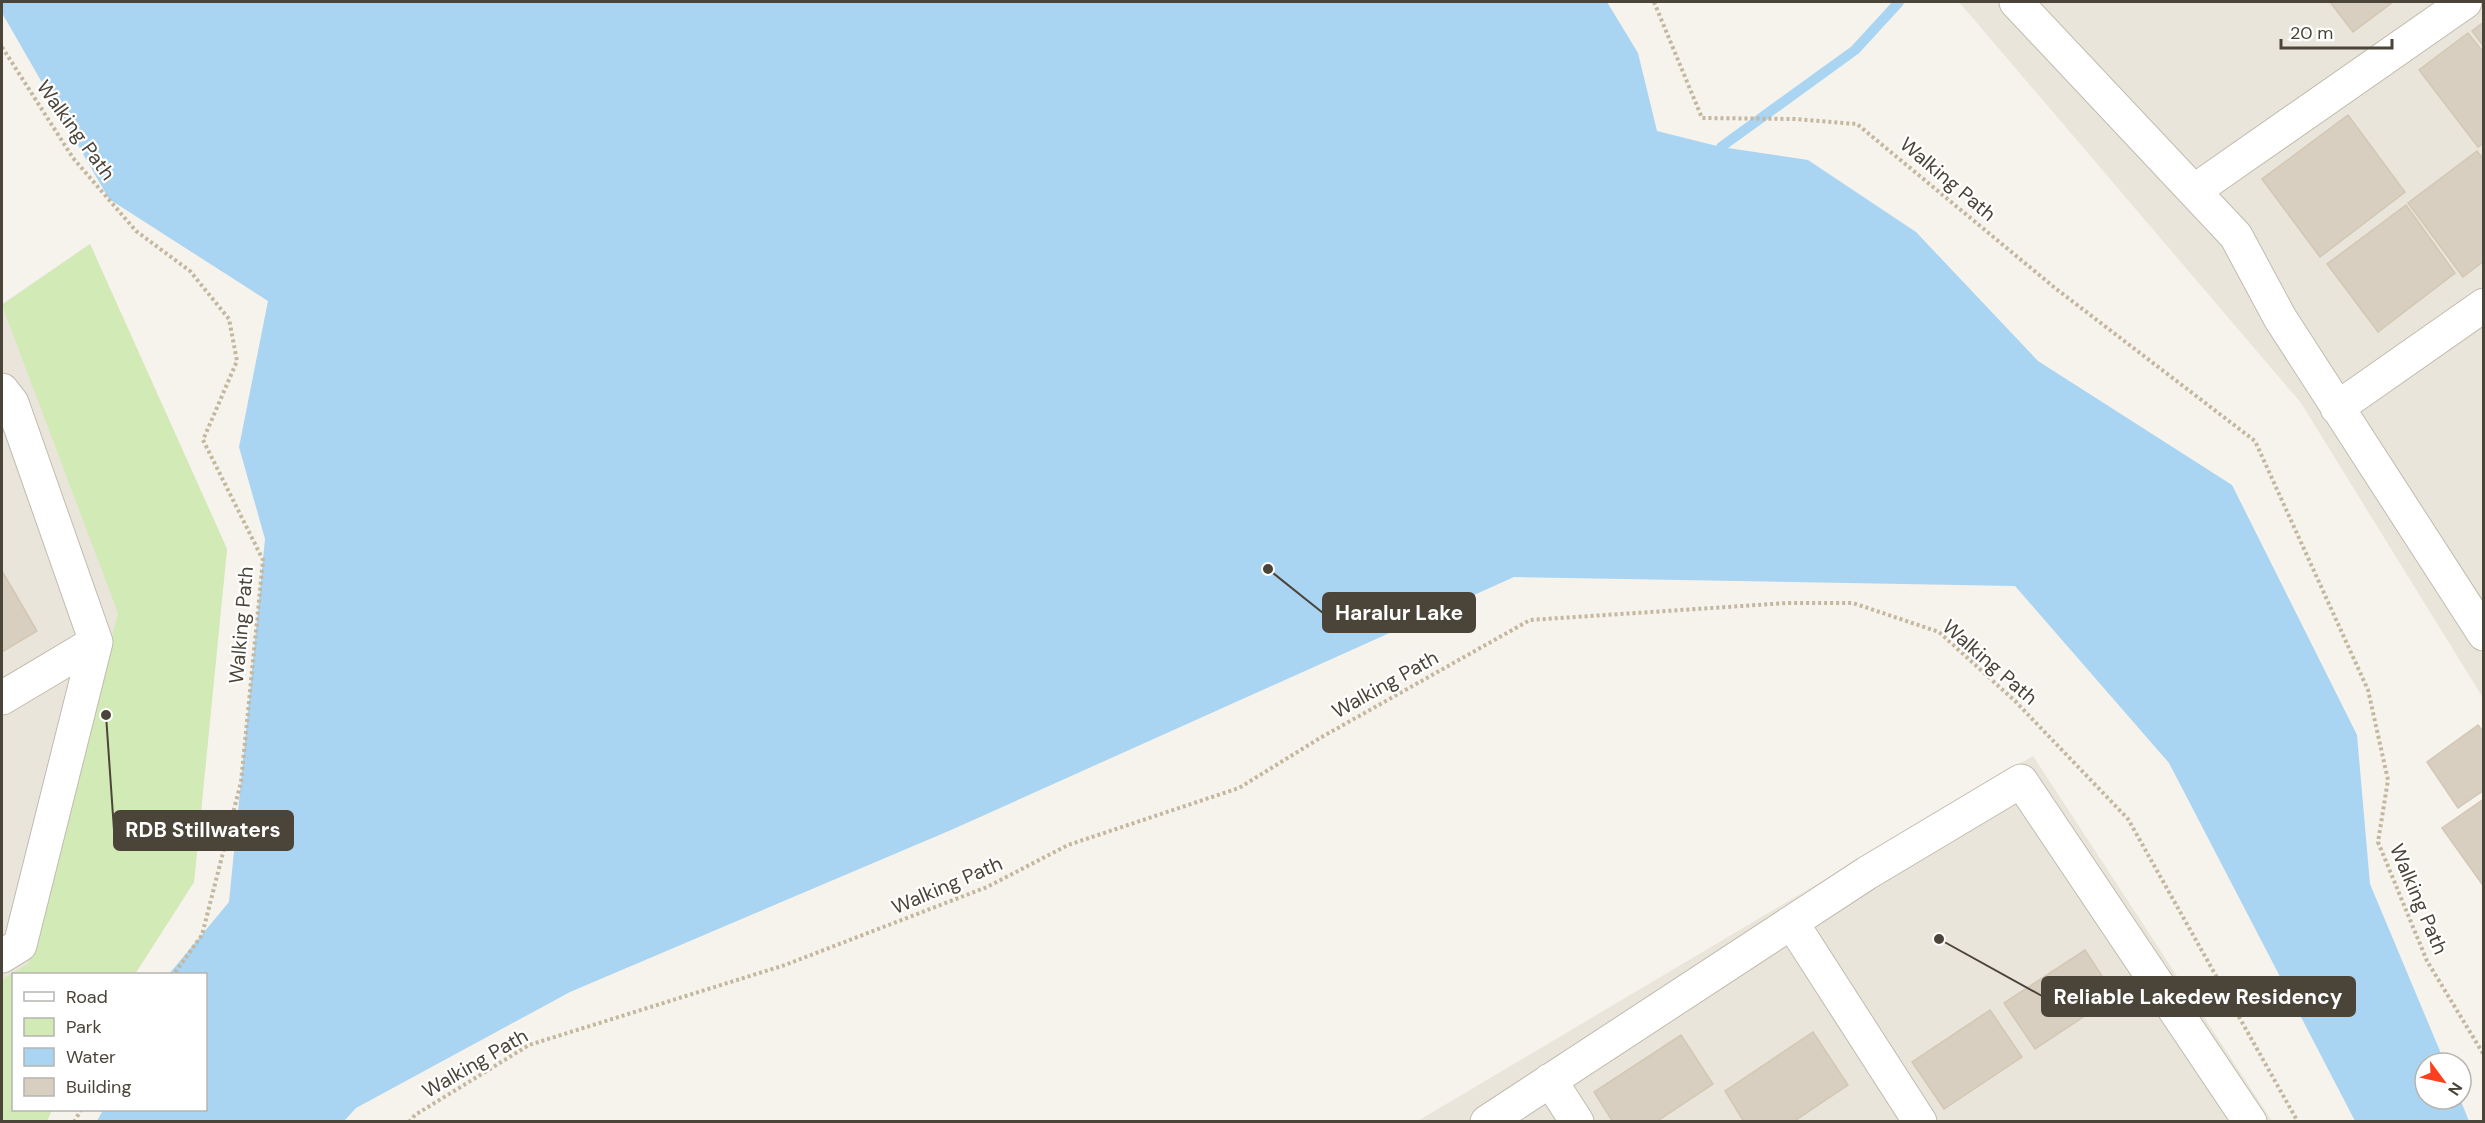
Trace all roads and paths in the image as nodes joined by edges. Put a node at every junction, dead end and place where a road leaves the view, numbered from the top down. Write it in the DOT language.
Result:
graph roads {
  1 [pos="1654,2"];
  2 [pos="2016,2"];
  3 [pos="2465,2"];
  4 [pos="2,47"];
  5 [pos="2194,191"];
  6 [pos="2484,305"];
  7 [pos="5,401"];
  8 [pos="2337,408"];
  9 [pos="2480,622"];
  10 [pos="96,642"];
  11 [pos="2,698"];
  12 [pos="1792,923"];
  13 [pos="2,956"];
  14 [pos="175,973"];
  15 [pos="2484,1055"];
  16 [pos="1550,1080"];
  17 [pos="409,1122"];
  18 [pos="1487,1122"];
  19 [pos="1576,1122"];
  20 [pos="1920,1122"];
  21 [pos="2250,1122"];
  22 [pos="2298,1122"];
  1 -- 15 [label="path, Walking Path"];
  2 -- 5 [label="street"];
  3 -- 5 [label="street"];
  4 -- 14 [label="path, Walking Path"];
  5 -- 8 [label="street"];
  6 -- 8 [label="street"];
  7 -- 10 [label="street"];
  8 -- 9 [label="street"];
  10 -- 11 [label="street"];
  10 -- 13 [label="street"];
  12 -- 16 [label="street"];
  12 -- 20 [label="street"];
  12 -- 21 [label="street"];
  16 -- 18 [label="street"];
  16 -- 19 [label="street"];
  17 -- 22 [label="path, Walking Path"];
}
